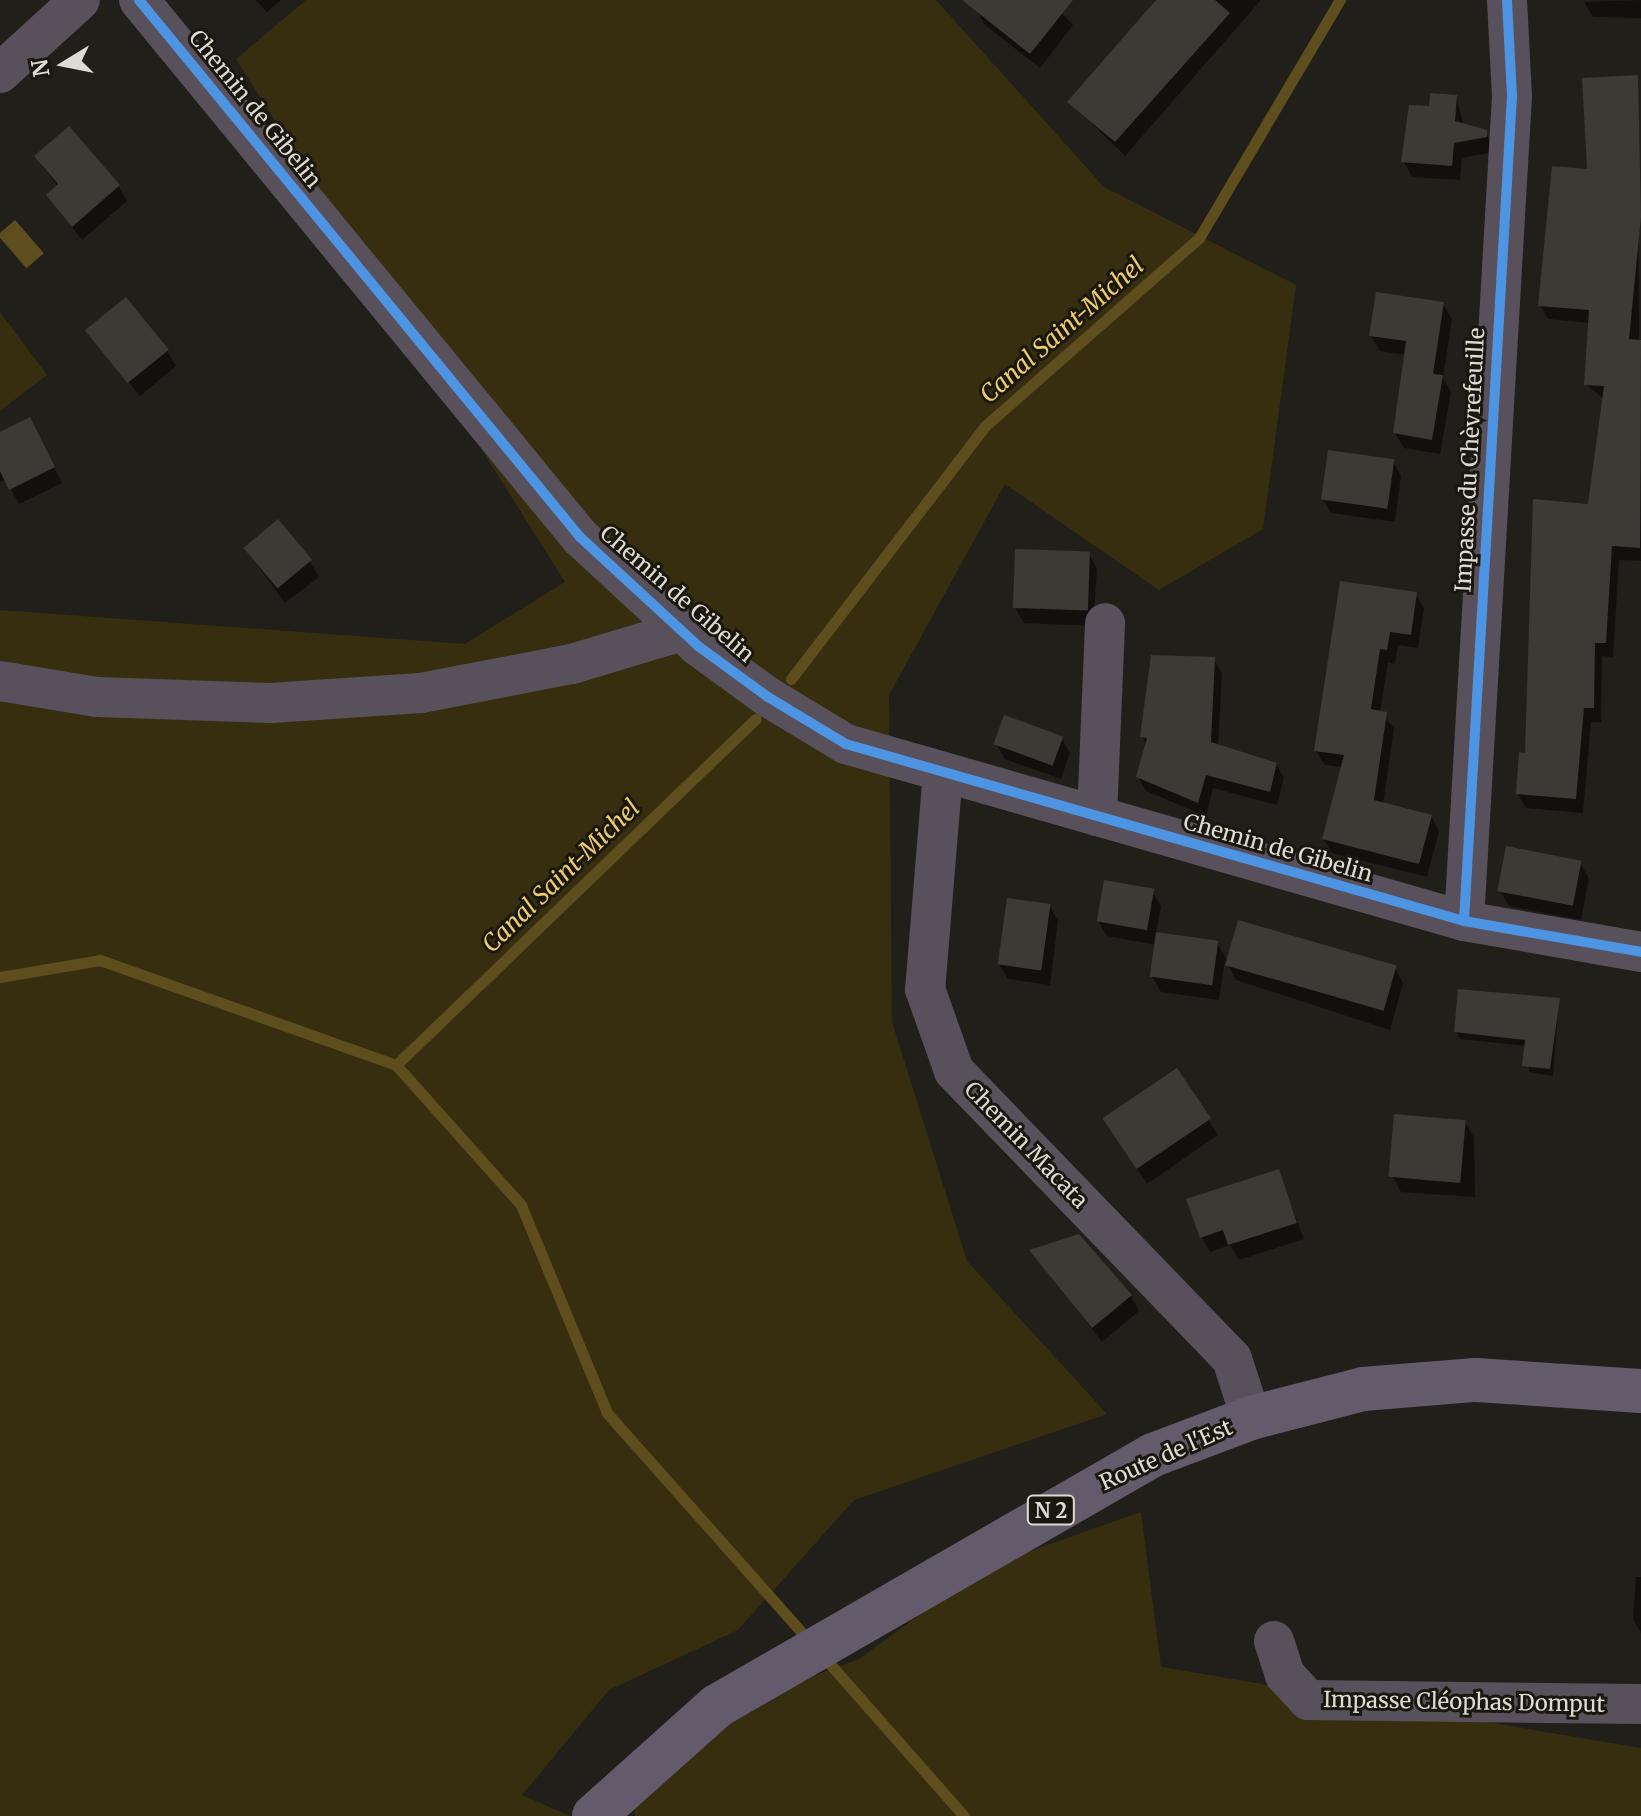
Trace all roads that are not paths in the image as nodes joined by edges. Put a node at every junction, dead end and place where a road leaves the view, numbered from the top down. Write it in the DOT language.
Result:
graph roads {
  1 [pos="80,0"];
  2 [pos="139,0"];
  3 [pos="1507,0"];
  4 [pos="0,73"];
  5 [pos="1105,623"];
  6 [pos="682,631"];
  7 [pos="0,681"];
  8 [pos="943,772"];
  9 [pos="1097,816"];
  10 [pos="1464,921"];
  11 [pos="1639,950"];
  12 [pos="1641,1391"];
  13 [pos="1251,1418"];
  14 [pos="1274,1641"];
  15 [pos="1641,1704"];
  16 [pos="594,1816"];
  1 -- 4 [label="street"];
  2 -- 6 [label="street, Chemin de Gibelin"];
  3 -- 10 [label="street, Impasse du Chèvrefeuille"];
  5 -- 9 [label="street"];
  6 -- 7 [label="street"];
  6 -- 8 [label="street, Chemin de Gibelin"];
  8 -- 9 [label="street, Chemin de Gibelin"];
  8 -- 13 [label="street, Chemin Macata"];
  9 -- 10 [label="street, Chemin de Gibelin"];
  10 -- 11 [label="street, Chemin de Gibelin"];
  12 -- 13 [label="main road, Route de l'Est / N 2"];
  13 -- 16 [label="main road, Route de l'Est / N 2"];
  14 -- 15 [label="street, Impasse Cléophas Domput"];
}
